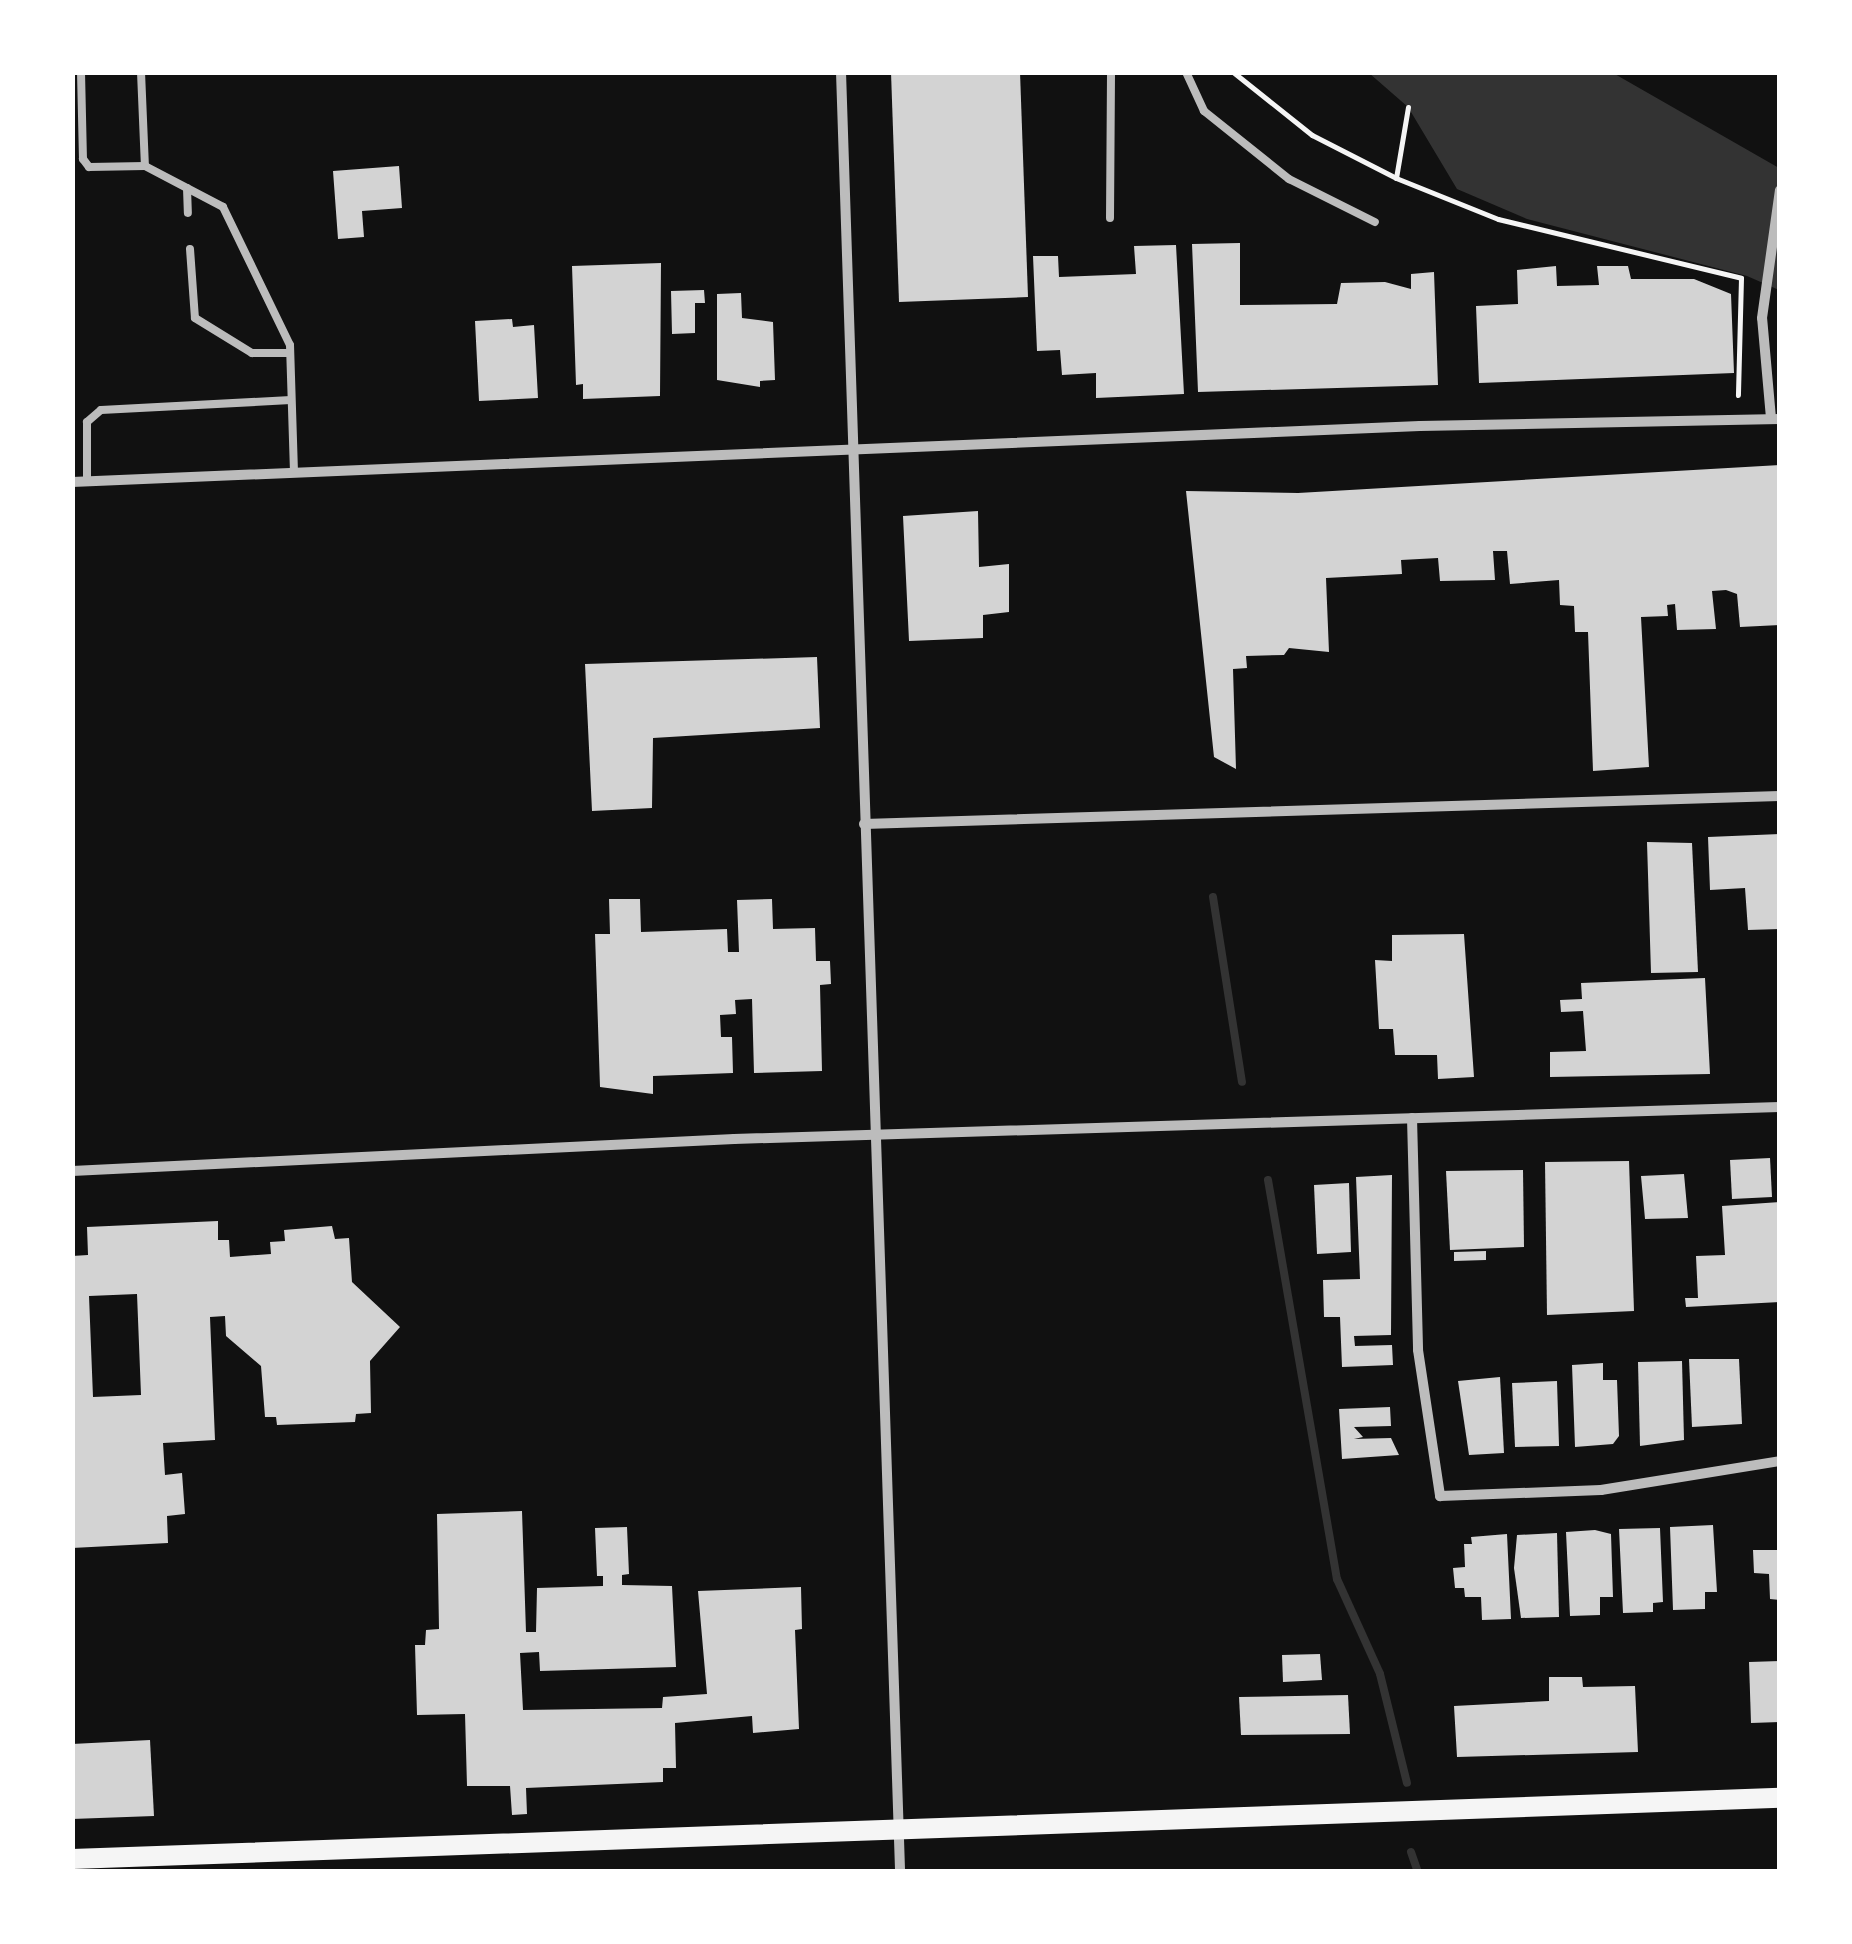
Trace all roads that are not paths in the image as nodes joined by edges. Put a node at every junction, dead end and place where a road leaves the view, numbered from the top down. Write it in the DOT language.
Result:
graph roads {
  1 [pos="81,72"];
  2 [pos="142,72"];
  3 [pos="841,72"];
  4 [pos="1111,72"];
  5 [pos="1186,72"];
  6 [pos="145,166"];
  7 [pos="187,188"];
  8 [pos="1780,190"];
  9 [pos="188,213"];
  10 [pos="1110,218"];
  11 [pos="1376,222"];
  12 [pos="190,249"];
  13 [pos="290,353"];
  14 [pos="292,400"];
  15 [pos="1775,418"];
  16 [pos="855,451"];
  17 [pos="294,473"];
  18 [pos="72,482"];
  19 [pos="86,482"];
  20 [pos="1780,796"];
  21 [pos="864,824"];
  22 [pos="1780,1107"];
  23 [pos="1412,1118"];
  24 [pos="872,1135"];
  25 [pos="72,1171"];
  26 [pos="1780,1461"];
  27 [pos="1780,1798"];
  28 [pos="899,1828"];
  29 [pos="72,1859"];
  30 [pos="900,1872"];
  1 -- 6 [label="lane"];
  2 -- 6 [label="lane"];
  3 -- 16 [label="street"];
  4 -- 10 [label="lane"];
  5 -- 11 [label="lane"];
  6 -- 7 [label="lane"];
  7 -- 9 [label="lane"];
  7 -- 13 [label="lane"];
  8 -- 15 [label="street"];
  12 -- 13 [label="lane"];
  13 -- 14 [label="lane"];
  14 -- 17 [label="lane"];
  14 -- 19 [label="lane"];
  15 -- 16 [label="street"];
  16 -- 17 [label="street"];
  16 -- 21 [label="street"];
  17 -- 19 [label="street"];
  18 -- 19 [label="street"];
  20 -- 21 [label="street"];
  21 -- 24 [label="street"];
  22 -- 23 [label="street"];
  23 -- 24 [label="street"];
  23 -- 26 [label="street"];
  24 -- 25 [label="street"];
  24 -- 28 [label="street"];
  27 -- 28 [label="main road"];
  28 -- 29 [label="main road"];
  28 -- 30 [label="street"];
}
